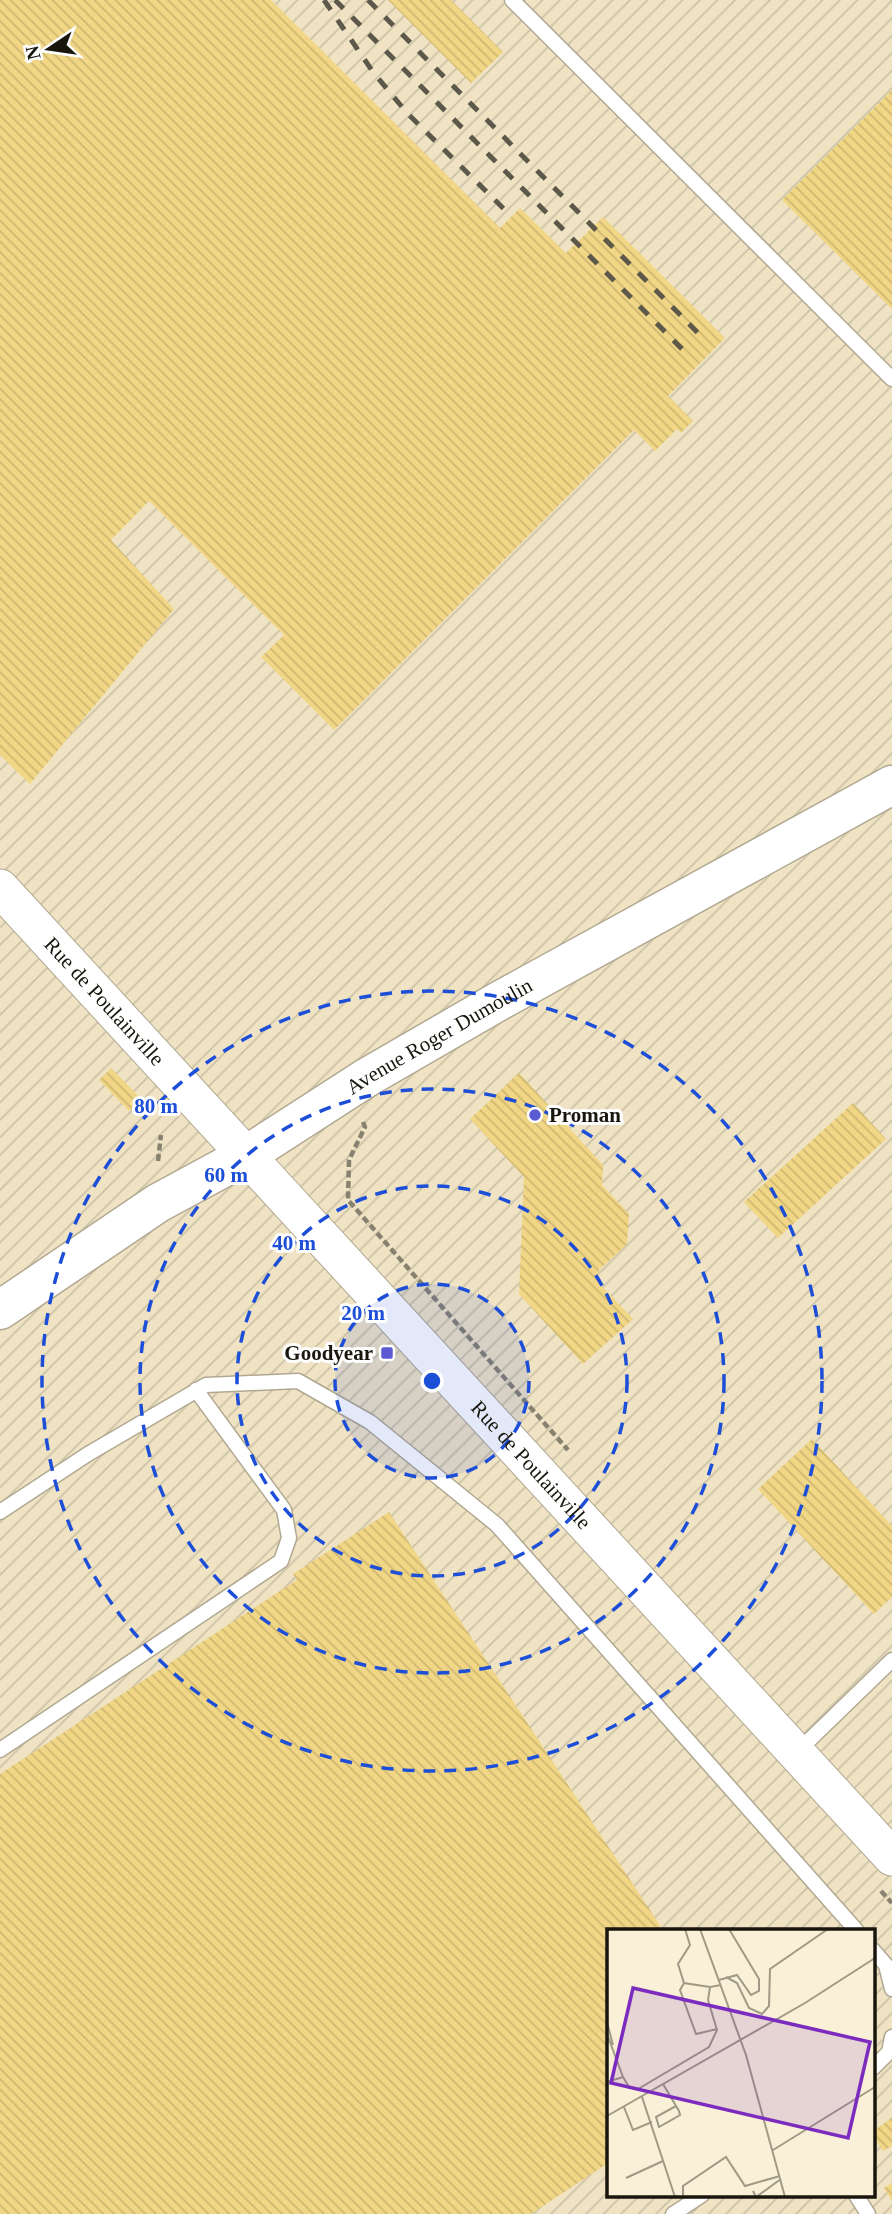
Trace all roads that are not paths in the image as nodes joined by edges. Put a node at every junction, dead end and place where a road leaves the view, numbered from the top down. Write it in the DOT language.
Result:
graph roads {
  1 [pos="512,0"];
  2 [pos="892,379"];
  3 [pos="892,785"];
  4 [pos="0,888"];
  5 [pos="245,1156"];
  6 [pos="0,1310"];
  7 [pos="196,1390"];
  8 [pos="0,1512"];
  9 [pos="892,1660"];
  10 [pos="0,1750"];
  11 [pos="796,1752"];
  12 [pos="892,1857"];
  13 [pos="855,1929"];
  14 [pos="874,1951"];
  15 [pos="892,1989"];
  16 [pos="892,2037"];
  17 [pos="874,2067"];
  18 [pos="700,2196"];
  19 [pos="857,2196"];
  20 [pos="673,2214"];
  21 [pos="868,2214"];
  1 -- 2 [label="lane"];
  3 -- 5 [label="main road, Avenue Roger Dumoulin"];
  4 -- 5 [label="street, Rue de Poulainville"];
  5 -- 6 [label="main road, Avenue Roger Dumoulin"];
  5 -- 11 [label="street, Rue de Poulainville"];
  7 -- 8 [label="lane"];
  7 -- 10 [label="lane"];
  7 -- 13 [label="lane"];
  9 -- 11 [label="lane"];
  11 -- 12 [label="street, Rue de Poulainville"];
  14 -- 15 [label="lane"];
  16 -- 17 [label="lane"];
  18 -- 20 [label="lane"];
  19 -- 21 [label="lane"];
}
